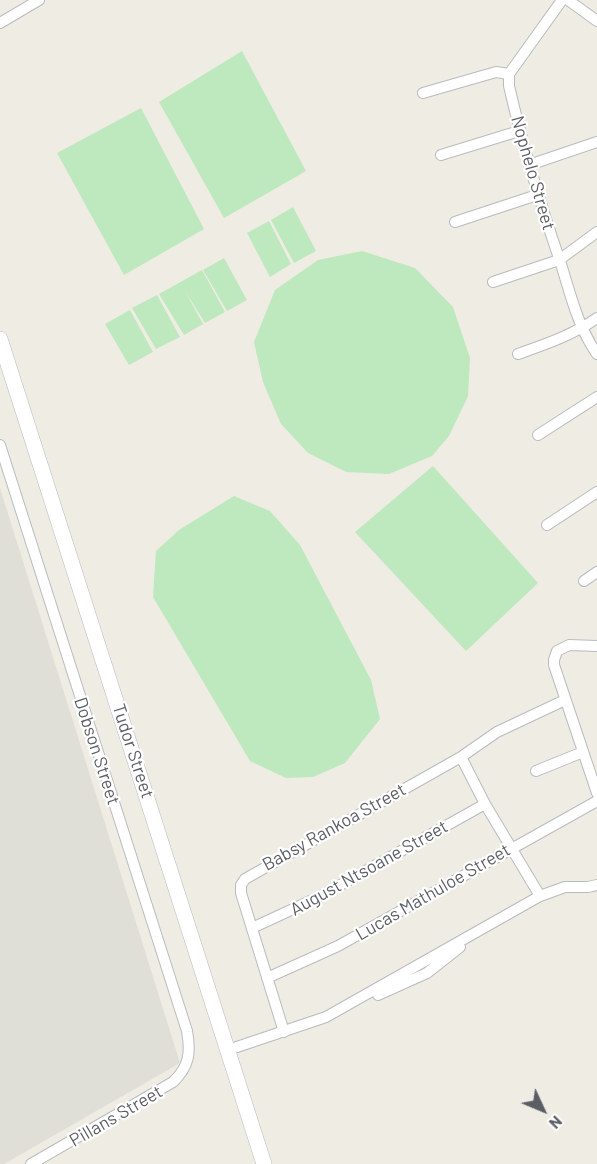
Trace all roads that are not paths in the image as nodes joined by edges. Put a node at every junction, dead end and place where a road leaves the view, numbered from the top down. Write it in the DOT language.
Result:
graph roads {
  1 [pos="39,0"];
  2 [pos="562,0"];
  3 [pos="568,0"];
  4 [pos="597,21"];
  5 [pos="0,23"];
  6 [pos="508,74"];
  7 [pos="423,93"];
  8 [pos="519,131"];
  9 [pos="597,142"];
  10 [pos="441,155"];
  11 [pos="529,165"];
  12 [pos="537,195"];
  13 [pos="455,222"];
  14 [pos="597,232"];
  15 [pos="559,260"];
  16 [pos="493,282"];
  17 [pos="597,318"];
  18 [pos="582,328"];
  19 [pos="0,339"];
  20 [pos="518,354"];
  21 [pos="597,354"];
  22 [pos="597,397"];
  23 [pos="538,435"];
  24 [pos="0,445"];
  25 [pos="597,492"];
  26 [pos="547,525"];
  27 [pos="597,572"];
  28 [pos="584,581"];
  29 [pos="597,646"];
  30 [pos="565,700"];
  31 [pos="583,752"];
  32 [pos="461,757"];
  33 [pos="536,771"];
  34 [pos="597,793"];
  35 [pos="597,801"];
  36 [pos="485,804"];
  37 [pos="512,848"];
  38 [pos="597,885"];
  39 [pos="540,896"];
  40 [pos="252,928"];
  41 [pos="267,978"];
  42 [pos="284,1032"];
  43 [pos="228,1050"];
  44 [pos="189,1057"];
  45 [pos="31,1164"];
  46 [pos="264,1164"];
  1 -- 5 [label="street"];
  2 -- 6 [label="street"];
  3 -- 4 [label="street"];
  6 -- 7 [label="street"];
  6 -- 8 [label="street, Nophelo Street"];
  8 -- 10 [label="street"];
  8 -- 11 [label="street, Nophelo Street"];
  9 -- 11 [label="street"];
  11 -- 12 [label="street, Nophelo Street"];
  12 -- 13 [label="street"];
  12 -- 15 [label="street, Nophelo Street"];
  14 -- 15 [label="street"];
  15 -- 16 [label="street"];
  15 -- 18 [label="street, Nophelo Street"];
  17 -- 18 [label="street"];
  18 -- 20 [label="street"];
  18 -- 21 [label="street, Nophelo Street"];
  19 -- 43 [label="street, Tudor Street"];
  22 -- 23 [label="street"];
  24 -- 44 [label="street, Dobson Street"];
  25 -- 26 [label="street"];
  27 -- 28 [label="street"];
  29 -- 30 [label="street"];
  30 -- 31 [label="street"];
  30 -- 32 [label="street, Babsy Rankoa Street"];
  31 -- 33 [label="street"];
  31 -- 34 [label="street"];
  32 -- 36 [label="street"];
  32 -- 40 [label="street, Babsy Rankoa Street"];
  35 -- 37 [label="street, Lucas Mathuloe Street"];
  36 -- 37 [label="street"];
  36 -- 40 [label="street, August Ntsoane Street"];
  37 -- 39 [label="street"];
  37 -- 41 [label="street, Lucas Mathuloe Street"];
  38 -- 39 [label="street"];
  39 -- 42 [label="street"];
  40 -- 41 [label="street, Babsy Rankoa Street"];
  41 -- 42 [label="street, Babsy Rankoa Street"];
  42 -- 43 [label="street"];
  43 -- 46 [label="street, Tudor Street"];
  44 -- 45 [label="street, Pillans Street"];
}
